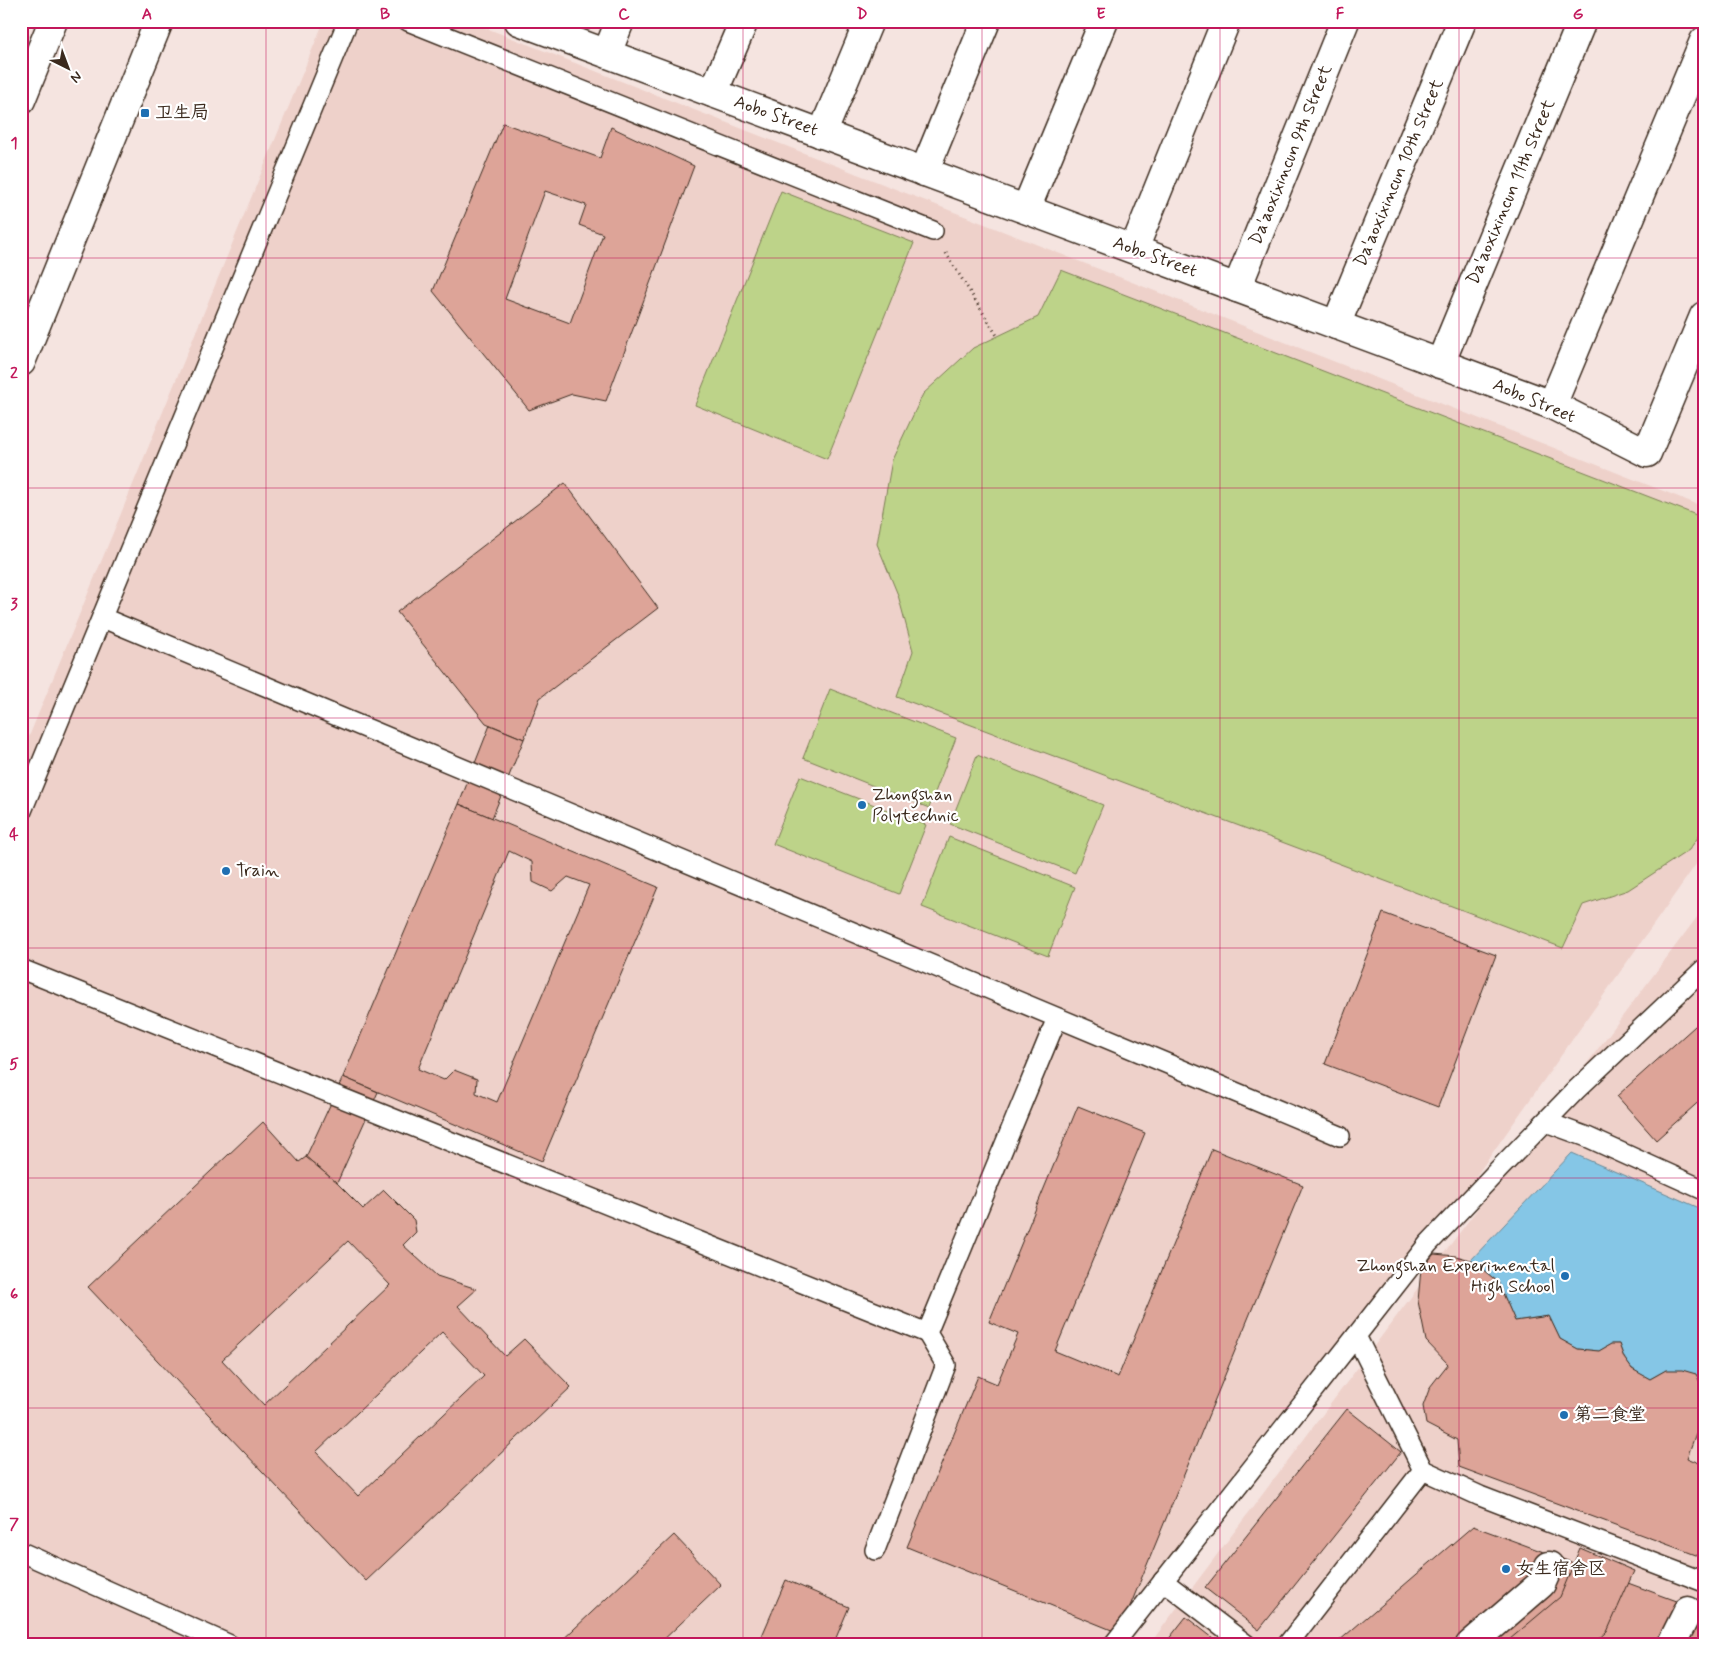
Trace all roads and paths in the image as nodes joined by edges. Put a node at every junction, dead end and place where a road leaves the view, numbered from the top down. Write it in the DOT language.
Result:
graph roads {
  1 [pos="53,21"];
  2 [pos="160,21"];
  3 [pos="348,21"];
  4 [pos="408,21"];
  5 [pos="519,21"];
  6 [pos="620,21"];
  7 [pos="744,21"];
  8 [pos="869,21"];
  9 [pos="986,21"];
  10 [pos="1104,21"];
  11 [pos="1226,21"];
  12 [pos="1345,21"];
  13 [pos="1462,21"];
  14 [pos="1582,21"];
  15 [pos="1704,41"];
  16 [pos="607,54"];
  17 [pos="713,93"];
  18 [pos="21,100"];
  19 [pos="822,134"];
  20 [pos="924,172"];
  21 [pos="1026,210"];
  22 [pos="933,231"];
  23 [pos="1134,249"];
  24 [pos="1237,288"];
  25 [pos="1704,316"];
  26 [pos="1336,325"];
  27 [pos="998,337"];
  28 [pos="21,362"];
  29 [pos="1440,364"];
  30 [pos="1552,405"];
  31 [pos="103,618"];
  32 [pos="26,789"];
  33 [pos="21,813"];
  34 [pos="21,968"];
  35 [pos="1704,969"];
  36 [pos="1057,1018"];
  37 [pos="1546,1122"];
  38 [pos="1340,1136"];
  39 [pos="1704,1190"];
  40 [pos="927,1333"];
  41 [pos="1356,1336"];
  42 [pos="1423,1470"];
  43 [pos="875,1550"];
  44 [pos="21,1552"];
  45 [pos="1549,1566"];
  46 [pos="1163,1581"];
  47 [pos="1704,1582"];
  48 [pos="1688,1611"];
  49 [pos="230,1645"];
  50 [pos="1113,1645"];
  51 [pos="1247,1645"];
  52 [pos="1287,1645"];
  53 [pos="1470,1645"];
  54 [pos="1671,1645"];
  1 -- 18 [label="main road"];
  2 -- 28 [label="main road"];
  3 -- 31 [label="lane"];
  4 -- 22 [label="lane"];
  5 -- 16 [label="main road, Aobo Street"];
  6 -- 16 [label="main road"];
  7 -- 17 [label="main road"];
  8 -- 19 [label="main road"];
  9 -- 20 [label="main road"];
  10 -- 21 [label="main road"];
  11 -- 23 [label="main road"];
  12 -- 24 [label="main road, Da'aoxixincun 9th Street"];
  13 -- 26 [label="main road, Da'aoxixincun 10th Street"];
  14 -- 29 [label="main road, Da'aoxixincun 11th Street"];
  15 -- 30 [label="main road"];
  16 -- 17 [label="main road, Aobo Street"];
  17 -- 19 [label="main road, Aobo Street"];
  19 -- 20 [label="main road, Aobo Street"];
  20 -- 21 [label="main road, Aobo Street"];
  21 -- 23 [label="main road, Aobo Street"];
  22 -- 27 [label="path"];
  23 -- 24 [label="main road, Aobo Street"];
  24 -- 26 [label="main road, Aobo Street"];
  25 -- 30 [label="main road, Aobo Street"];
  26 -- 29 [label="main road, Aobo Street"];
  29 -- 30 [label="main road, Aobo Street"];
  31 -- 32 [label="lane"];
  31 -- 36 [label="lane"];
  32 -- 33 [label="lane"];
  34 -- 40 [label="lane"];
  35 -- 37 [label="lane"];
  36 -- 38 [label="lane"];
  36 -- 40 [label="lane"];
  37 -- 39 [label="lane"];
  37 -- 41 [label="lane"];
  40 -- 43 [label="lane"];
  41 -- 42 [label="lane"];
  41 -- 46 [label="lane"];
  42 -- 47 [label="lane"];
  42 -- 52 [label="lane"];
  44 -- 49 [label="lane"];
  45 -- 53 [label="main road"];
  46 -- 50 [label="lane"];
  46 -- 51 [label="lane"];
  48 -- 54 [label="main road"];
}
